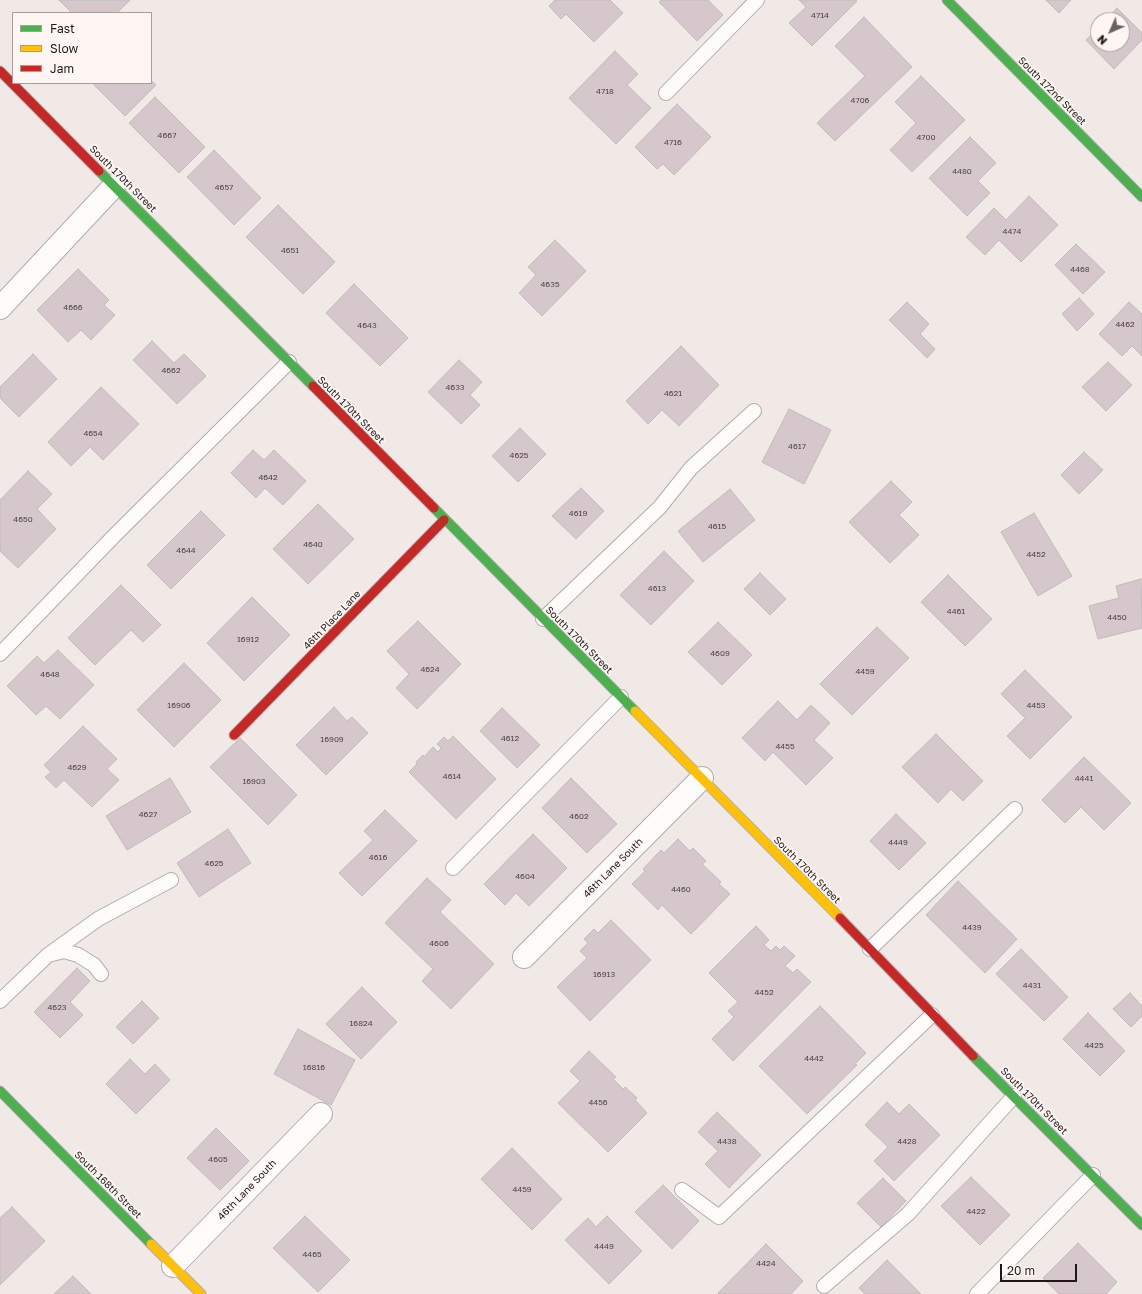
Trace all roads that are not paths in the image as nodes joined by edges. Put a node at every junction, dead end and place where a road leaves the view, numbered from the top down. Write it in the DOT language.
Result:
graph roads {
  1 [pos="757,0"];
  2 [pos="947,0"];
  3 [pos="0,70"];
  4 [pos="12,82"];
  5 [pos="14,84"];
  6 [pos="666,93"];
  7 [pos="114,186"];
  8 [pos="1142,197"];
  9 [pos="0,308"];
  10 [pos="289,362"];
  11 [pos="754,411"];
  12 [pos="444,520"];
  13 [pos="543,620"];
  14 [pos="0,654"];
  15 [pos="621,697"];
  16 [pos="234,735"];
  17 [pos="702,778"];
  18 [pos="1015,809"];
  19 [pos="453,868"];
  20 [pos="171,880"];
  21 [pos="870,949"];
  22 [pos="48,955"];
  23 [pos="524,957"];
  24 [pos="101,974"];
  25 [pos="0,1001"];
  26 [pos="932,1015"];
  27 [pos="0,1091"];
  28 [pos="1014,1096"];
  29 [pos="321,1114"];
  30 [pos="1093,1175"];
  31 [pos="682,1190"];
  32 [pos="1142,1225"];
  33 [pos="173,1266"];
  34 [pos="824,1286"];
  35 [pos="201,1294"];
  36 [pos="977,1294"];
  1 -- 6 [label="lane"];
  2 -- 8 [label="street, South 172nd Street"];
  3 -- 4 [label="street, South 170th Street"];
  5 -- 7 [label="street, South 170th Street"];
  7 -- 9 [label="street"];
  7 -- 10 [label="street, South 170th Street"];
  10 -- 12 [label="street, South 170th Street"];
  10 -- 14 [label="lane"];
  11 -- 13 [label="lane"];
  12 -- 13 [label="street, South 170th Street"];
  12 -- 16 [label="street, 46th Place Lane"];
  13 -- 15 [label="street, South 170th Street"];
  15 -- 17 [label="street, South 170th Street"];
  15 -- 19 [label="lane"];
  17 -- 21 [label="street, South 170th Street"];
  17 -- 23 [label="street, 46th Lane South"];
  18 -- 21 [label="lane"];
  20 -- 22 [label="lane"];
  21 -- 26 [label="street, South 170th Street"];
  22 -- 24 [label="lane"];
  22 -- 25 [label="lane"];
  26 -- 28 [label="street, South 170th Street"];
  26 -- 31 [label="lane"];
  27 -- 33 [label="street, South 168th Street"];
  28 -- 30 [label="street, South 170th Street"];
  28 -- 34 [label="lane"];
  29 -- 33 [label="street, 46th Lane South"];
  30 -- 32 [label="street, South 170th Street"];
  30 -- 36 [label="lane"];
  33 -- 35 [label="street, South 168th Street"];
}
